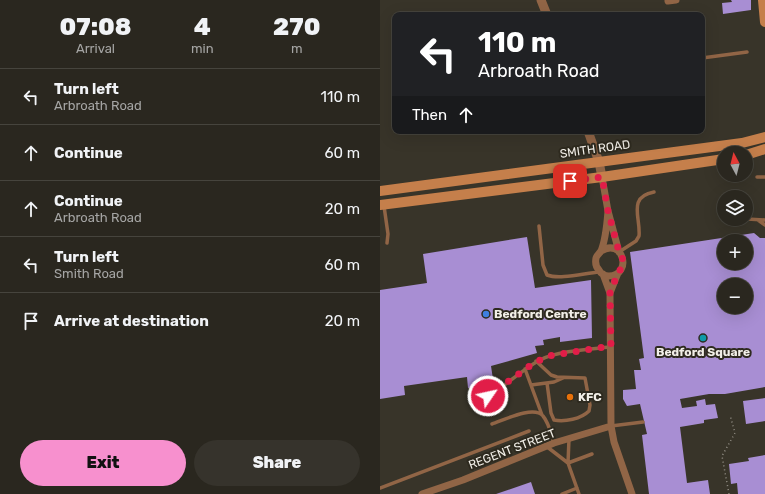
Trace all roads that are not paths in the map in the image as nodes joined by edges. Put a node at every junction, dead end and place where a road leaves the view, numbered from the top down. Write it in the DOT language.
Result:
graph roads {
  1 [pos="542,0"];
  2 [pos="676,0"];
  3 [pos="763,0"];
  4 [pos="668,1"];
  5 [pos="546,12"];
  6 [pos="765,22"];
  7 [pos="747,52"];
  8 [pos="705,58"];
  9 [pos="765,128"];
  10 [pos="589,134"];
  11 [pos="765,136"];
  12 [pos="742,143"];
  13 [pos="765,149"];
  14 [pos="753,153"];
  15 [pos="753,156"];
  16 [pos="765,157"];
  17 [pos="717,160"];
  18 [pos="599,162"];
  19 [pos="602,177"];
  20 [pos="765,177"];
  21 [pos="757,178"];
  22 [pos="380,191"];
  23 [pos="654,192"];
  24 [pos="382,205"];
  25 [pos="608,211"];
  26 [pos="380,218"];
  27 [pos="386,218"];
  28 [pos="753,219"];
  29 [pos="757,219"];
  30 [pos="765,220"];
  31 [pos="765,225"];
  32 [pos="538,226"];
  33 [pos="387,243"];
  34 [pos="601,251"];
  35 [pos="619,252"];
  36 [pos="601,273"];
  37 [pos="618,273"];
  38 [pos="610,293"];
  39 [pos="611,346"];
  40 [pos="536,362"];
  41 [pos="525,369"];
  42 [pos="562,378"];
  43 [pos="547,383"];
  44 [pos="531,384"];
  45 [pos="481,399"];
  46 [pos="542,415"];
  47 [pos="642,422"];
  48 [pos="492,424"];
  49 [pos="611,426"];
  50 [pos="529,431"];
  51 [pos="569,439"];
  52 [pos="554,443"];
  53 [pos="546,446"];
  54 [pos="592,454"];
  55 [pos="568,463"];
  56 [pos="380,488"];
  57 [pos="577,488"];
  58 [pos="422,494"];
  59 [pos="562,494"];
  60 [pos="579,494"];
  61 [pos="632,494"];
  1 -- 5 [label="street"];
  2 -- 4 [label="street"];
  3 -- 6 [label="main road"];
  7 -- 8 [label="lane"];
  9 -- 12 [label="main road"];
  10 -- 18 [label="street"];
  11 -- 12 [label="main road, SMITH ROAD"];
  12 -- 18 [label="main road, SMITH ROAD"];
  13 -- 14 [label="main road"];
  15 -- 16 [label="main road"];
  17 -- 19 [label="main road"];
  18 -- 19 [label="street"];
  18 -- 22 [label="main road, SMITH ROAD"];
  19 -- 24 [label="main road"];
  19 -- 25 [label="street"];
  20 -- 21 [label="lane"];
  23 -- 35 [label="lane"];
  24 -- 27 [label="lane"];
  25 -- 34 [label="street"];
  25 -- 35 [label="street"];
  26 -- 27 [label="lane"];
  27 -- 33 [label="lane"];
  28 -- 29 [label="lane"];
  29 -- 30 [label="lane"];
  29 -- 31 [label="lane"];
  32 -- 36 [label="lane"];
  34 -- 35 [label="street"];
  34 -- 36 [label="street"];
  35 -- 37 [label="street"];
  36 -- 37 [label="street"];
  36 -- 38 [label="street"];
  37 -- 38 [label="street"];
  38 -- 39 [label="street"];
  39 -- 40 [label="lane"];
  39 -- 49 [label="street"];
  40 -- 41 [label="lane"];
  40 -- 42 [label="lane"];
  41 -- 44 [label="lane"];
  41 -- 45 [label="lane"];
  42 -- 43 [label="lane"];
  42 -- 43 [label="lane"];
  43 -- 44 [label="lane"];
  44 -- 46 [label="lane"];
  46 -- 48 [label="lane"];
  46 -- 52 [label="lane"];
  47 -- 49 [label="lane"];
  49 -- 51 [label="street, REGENT STREET"];
  49 -- 61 [label="street"];
  50 -- 56 [label="lane"];
  51 -- 52 [label="street, REGENT STREET"];
  51 -- 55 [label="lane"];
  52 -- 53 [label="street, REGENT STREET"];
  53 -- 55 [label="lane"];
  53 -- 58 [label="street, REGENT STREET"];
  54 -- 55 [label="lane"];
  55 -- 57 [label="lane"];
  57 -- 59 [label="lane"];
  57 -- 60 [label="lane"];
}
